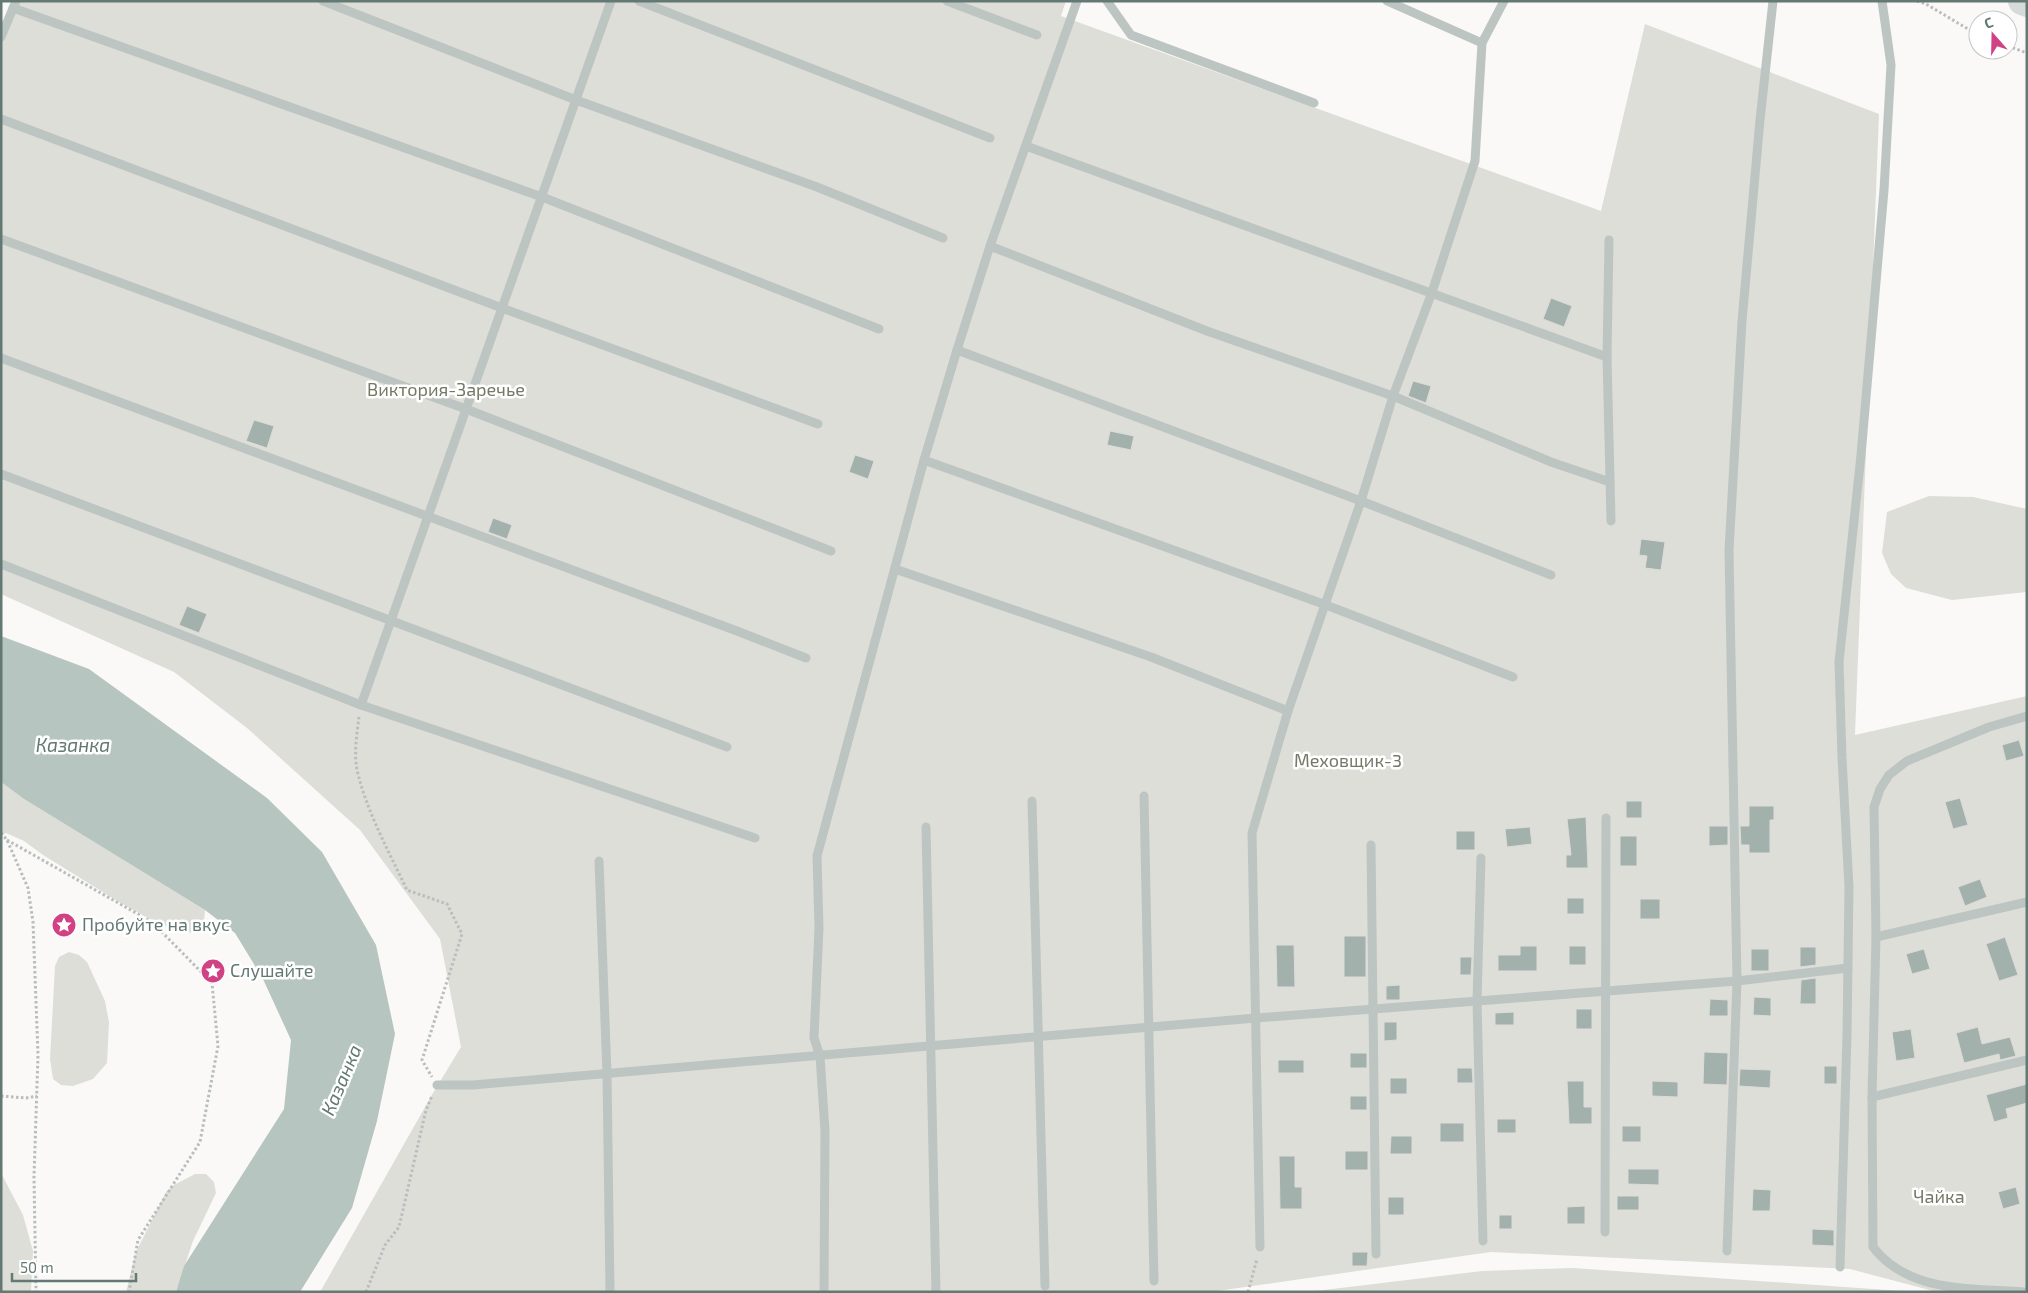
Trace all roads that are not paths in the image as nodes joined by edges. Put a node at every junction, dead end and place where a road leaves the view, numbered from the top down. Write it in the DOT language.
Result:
graph roads {
  1 [pos="323,1"];
  2 [pos="612,1"];
  3 [pos="639,1"];
  4 [pos="946,1"];
  5 [pos="1077,1"];
  6 [pos="1107,1"];
  7 [pos="1387,1"];
  8 [pos="1504,1"];
  9 [pos="1773,1"];
  10 [pos="1882,1"];
  11 [pos="2022,1"];
  12 [pos="2027,3"];
  13 [pos="15,5"];
  14 [pos="1037,35"];
  15 [pos="1,37"];
  16 [pos="1482,43"];
  17 [pos="576,100"];
  18 [pos="1314,103"];
  19 [pos="1,119"];
  20 [pos="990,138"];
  21 [pos="1026,146"];
  22 [pos="542,197"];
  23 [pos="943,238"];
  24 [pos="1,239"];
  25 [pos="1609,240"];
  26 [pos="990,246"];
  27 [pos="1431,295"];
  28 [pos="502,308"];
  29 [pos="879,329"];
  30 [pos="957,350"];
  31 [pos="1,358"];
  32 [pos="1607,358"];
  33 [pos="1393,396"];
  34 [pos="466,409"];
  35 [pos="818,424"];
  36 [pos="924,460"];
  37 [pos="1,474"];
  38 [pos="1610,482"];
  39 [pos="1361,500"];
  40 [pos="428,517"];
  41 [pos="1611,521"];
  42 [pos="831,551"];
  43 [pos="1,564"];
  44 [pos="894,569"];
  45 [pos="1551,575"];
  46 [pos="1326,605"];
  47 [pos="391,620"];
  48 [pos="806,658"];
  49 [pos="1513,677"];
  50 [pos="361,705"];
  51 [pos="1288,711"];
  52 [pos="2027,716"];
  53 [pos="727,747"];
  54 [pos="1144,796"];
  55 [pos="1032,801"];
  56 [pos="1606,818"];
  57 [pos="926,827"];
  58 [pos="755,838"];
  59 [pos="1371,844"];
  60 [pos="1481,858"];
  61 [pos="599,861"];
  62 [pos="2027,902"];
  63 [pos="1876,937"];
  64 [pos="1848,968"];
  65 [pos="1738,981"];
  66 [pos="1605,991"];
  67 [pos="1477,1001"];
  68 [pos="1373,1009"];
  69 [pos="1256,1018"];
  70 [pos="1150,1027"];
  71 [pos="1040,1036"];
  72 [pos="932,1046"];
  73 [pos="820,1056"];
  74 [pos="2027,1060"];
  75 [pos="606,1074"];
  76 [pos="437,1085"];
  77 [pos="1872,1098"];
  78 [pos="1605,1232"];
  79 [pos="1483,1241"];
  80 [pos="1260,1247"];
  81 [pos="1727,1251"];
  82 [pos="1376,1254"];
  83 [pos="1840,1267"];
  84 [pos="1154,1281"];
  85 [pos="1045,1286"];
  86 [pos="610,1292"];
  87 [pos="824,1292"];
  88 [pos="936,1292"];
  89 [pos="2024,1292"];
  1 -- 17 [label="lane"];
  2 -- 17 [label="lane"];
  3 -- 20 [label="lane"];
  4 -- 14 [label="lane"];
  5 -- 21 [label="lane"];
  6 -- 18 [label="lane"];
  7 -- 16 [label="lane"];
  8 -- 16 [label="lane"];
  9 -- 65 [label="lane"];
  10 -- 64 [label="lane"];
  11 -- 12 [label="highway"];
  13 -- 15 [label="lane"];
  13 -- 22 [label="lane"];
  16 -- 27 [label="lane"];
  17 -- 22 [label="lane"];
  17 -- 23 [label="lane"];
  19 -- 28 [label="lane"];
  21 -- 26 [label="lane"];
  21 -- 27 [label="lane"];
  22 -- 28 [label="lane"];
  22 -- 29 [label="lane"];
  24 -- 34 [label="lane"];
  25 -- 32 [label="lane"];
  26 -- 30 [label="lane"];
  26 -- 33 [label="lane"];
  27 -- 32 [label="lane"];
  27 -- 33 [label="lane"];
  28 -- 34 [label="lane"];
  28 -- 35 [label="lane"];
  30 -- 36 [label="lane"];
  30 -- 39 [label="lane"];
  31 -- 40 [label="lane"];
  32 -- 38 [label="lane"];
  33 -- 38 [label="lane"];
  33 -- 39 [label="lane"];
  34 -- 40 [label="lane"];
  34 -- 42 [label="lane"];
  36 -- 44 [label="lane"];
  36 -- 46 [label="lane"];
  37 -- 47 [label="lane"];
  38 -- 41 [label="lane"];
  39 -- 45 [label="lane"];
  39 -- 46 [label="lane"];
  40 -- 47 [label="lane"];
  40 -- 48 [label="lane"];
  43 -- 50 [label="lane"];
  44 -- 51 [label="lane"];
  44 -- 73 [label="lane"];
  46 -- 49 [label="lane"];
  46 -- 51 [label="lane"];
  47 -- 50 [label="lane"];
  47 -- 53 [label="lane"];
  50 -- 58 [label="lane"];
  51 -- 69 [label="lane"];
  52 -- 63 [label="lane"];
  54 -- 70 [label="lane"];
  55 -- 71 [label="lane"];
  56 -- 66 [label="lane"];
  57 -- 72 [label="lane"];
  59 -- 68 [label="lane"];
  60 -- 67 [label="lane"];
  61 -- 75 [label="lane"];
  62 -- 63 [label="lane"];
  63 -- 77 [label="lane"];
  64 -- 65 [label="lane"];
  64 -- 83 [label="lane"];
  65 -- 66 [label="lane"];
  65 -- 81 [label="lane"];
  66 -- 67 [label="lane"];
  66 -- 78 [label="lane"];
  67 -- 68 [label="lane"];
  67 -- 79 [label="lane"];
  68 -- 69 [label="lane"];
  68 -- 82 [label="lane"];
  69 -- 70 [label="lane"];
  69 -- 80 [label="lane"];
  70 -- 71 [label="lane"];
  70 -- 84 [label="lane"];
  71 -- 72 [label="lane"];
  71 -- 85 [label="lane"];
  72 -- 73 [label="lane"];
  72 -- 88 [label="lane"];
  73 -- 75 [label="lane"];
  73 -- 87 [label="lane"];
  74 -- 77 [label="lane"];
  75 -- 76 [label="lane"];
  75 -- 86 [label="lane"];
  77 -- 89 [label="lane"];
}
